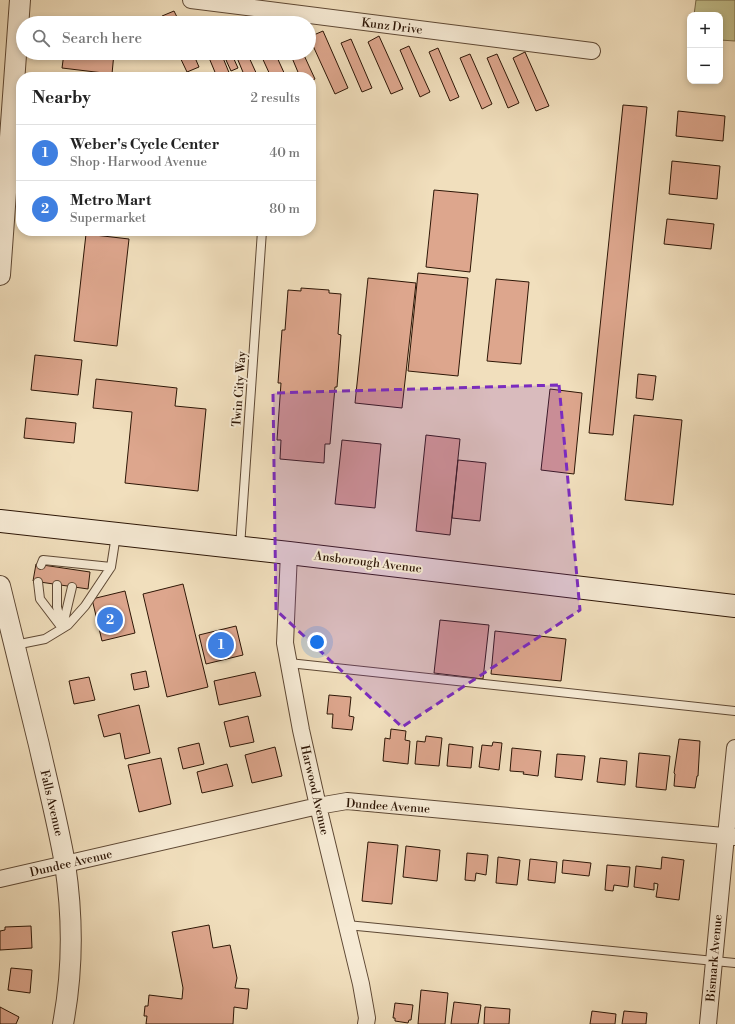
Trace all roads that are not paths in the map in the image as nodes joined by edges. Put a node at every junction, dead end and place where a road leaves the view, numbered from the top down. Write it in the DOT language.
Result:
graph roads {
  1 [pos="20,0"];
  2 [pos="191,0"];
  3 [pos="19,16"];
  4 [pos="592,51"];
  5 [pos="16,52"];
  6 [pos="262,236"];
  7 [pos="1,247"];
  8 [pos="0,275"];
  9 [pos="0,521"];
  10 [pos="116,535"];
  11 [pos="240,548"];
  12 [pos="289,553"];
  13 [pos="42,565"];
  14 [pos="111,567"];
  15 [pos="38,582"];
  16 [pos="57,585"];
  17 [pos="0,586"];
  18 [pos="72,587"];
  19 [pos="735,606"];
  20 [pos="62,628"];
  21 [pos="14,645"];
  22 [pos="289,664"];
  23 [pos="735,711"];
  24 [pos="735,748"];
  25 [pos="318,806"];
  26 [pos="730,836"];
  27 [pos="65,864"];
  28 [pos="0,879"];
  29 [pos="347,925"];
  30 [pos="714,961"];
  31 [pos="735,963"];
  32 [pos="63,1024"];
  33 [pos="366,1024"];
  34 [pos="708,1024"];
  1 -- 3 [label="street"];
  2 -- 4 [label="street, Kunz Drive"];
  5 -- 7 [label="street"];
  6 -- 11 [label="lane, Twin City Way"];
  7 -- 8 [label="street"];
  9 -- 10 [label="main road, Ansborough Avenue"];
  10 -- 11 [label="main road, Ansborough Avenue"];
  10 -- 14 [label="lane"];
  11 -- 12 [label="main road, Ansborough Avenue"];
  12 -- 19 [label="main road, Ansborough Avenue"];
  12 -- 22 [label="street, Harwood Avenue"];
  13 -- 14 [label="lane"];
  14 -- 20 [label="lane"];
  15 -- 20 [label="lane"];
  16 -- 20 [label="lane"];
  17 -- 21 [label="street, Falls Avenue"];
  18 -- 20 [label="lane"];
  20 -- 21 [label="lane"];
  21 -- 27 [label="street, Falls Avenue"];
  22 -- 23 [label="lane"];
  22 -- 25 [label="street, Harwood Avenue"];
  24 -- 26 [label="street, Bismark Avenue"];
  25 -- 26 [label="street, Dundee Avenue"];
  25 -- 27 [label="street, Dundee Avenue"];
  25 -- 29 [label="street, Harwood Avenue"];
  26 -- 30 [label="street, Bismark Avenue"];
  27 -- 28 [label="street, Dundee Avenue"];
  27 -- 32 [label="street, Falls Avenue"];
  29 -- 30 [label="lane"];
  29 -- 33 [label="street, Harwood Avenue"];
  30 -- 31 [label="lane"];
  30 -- 34 [label="street, Bismark Avenue"];
}
